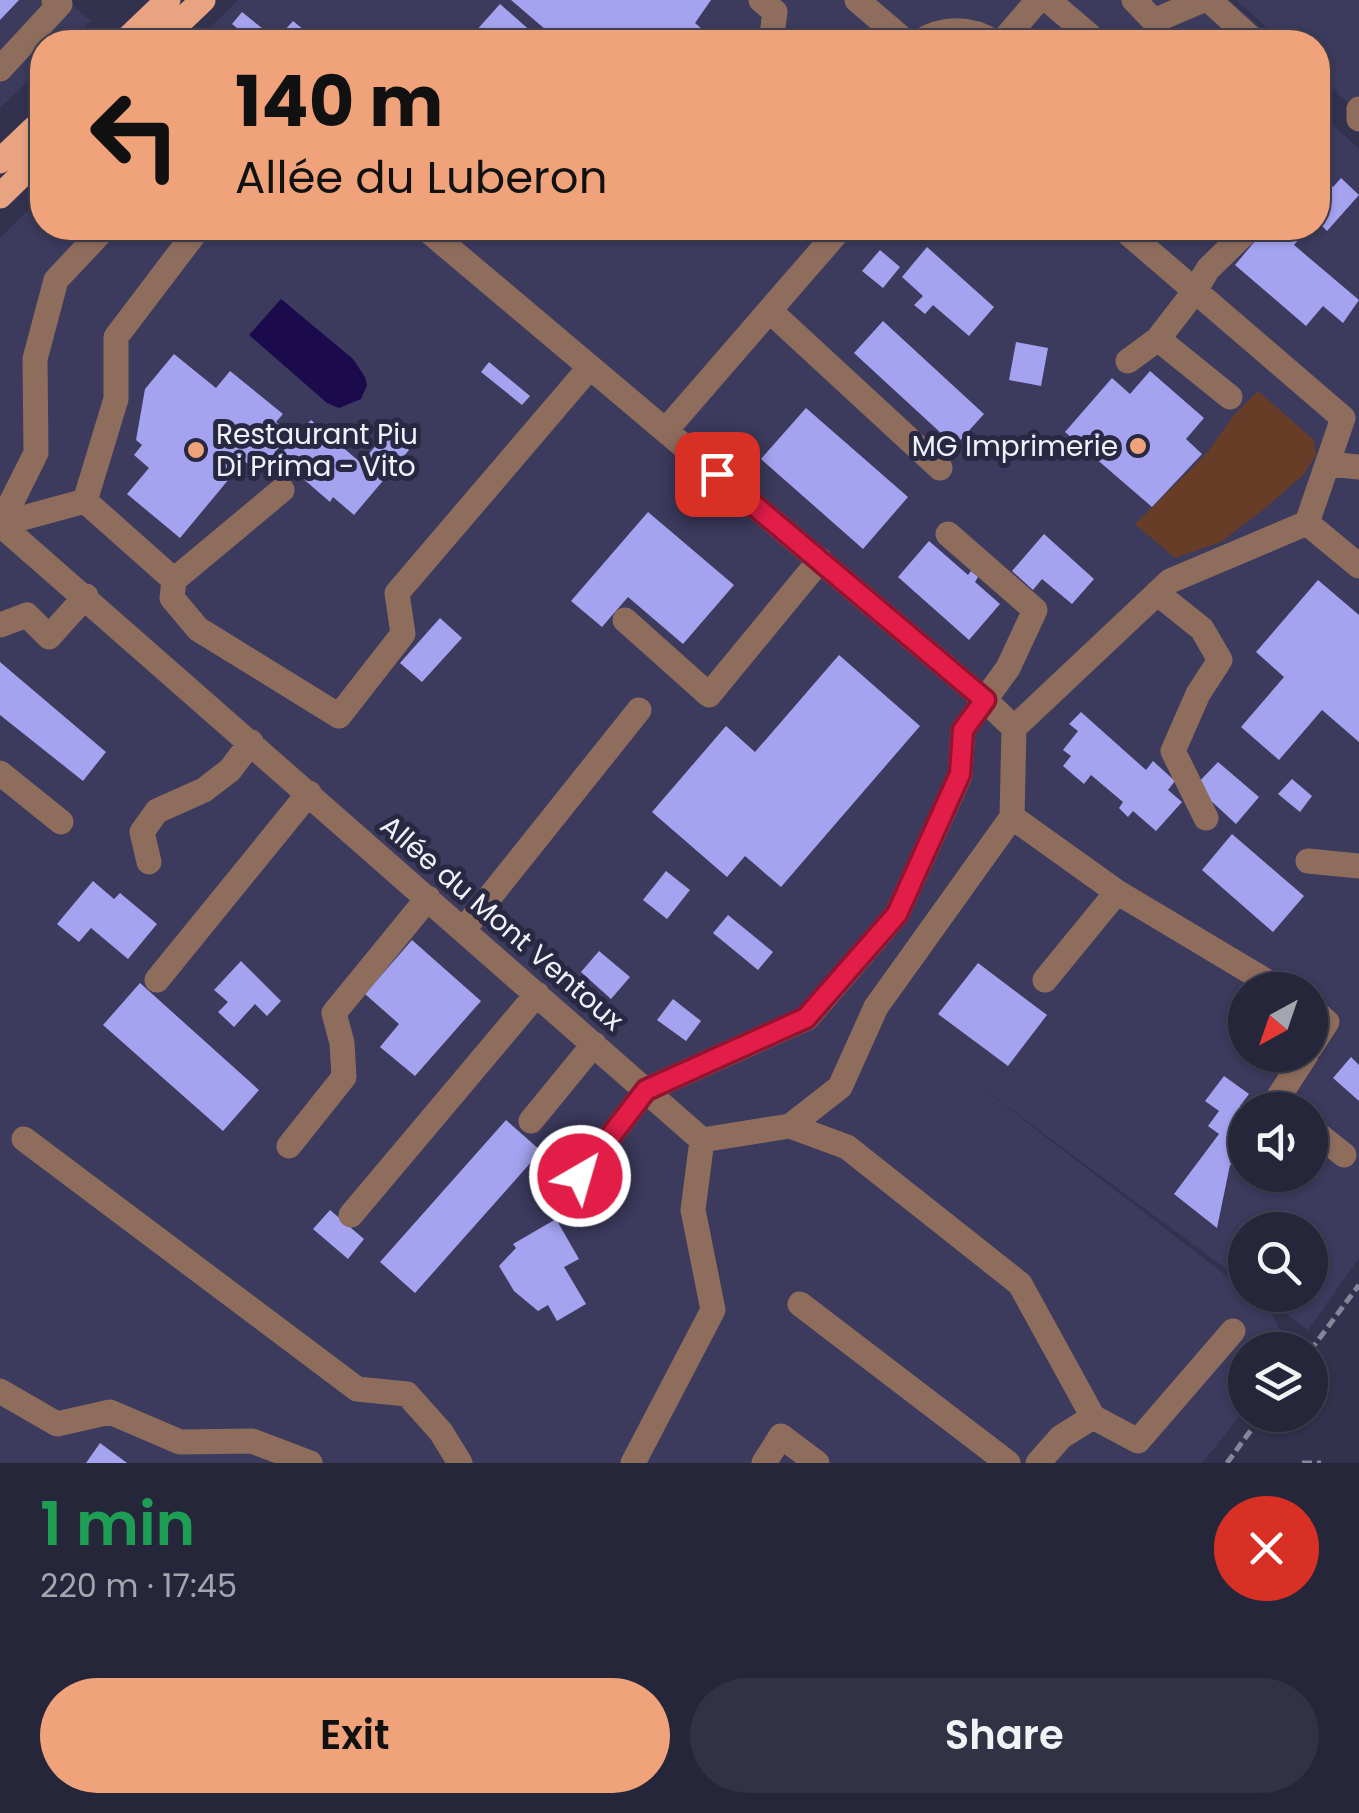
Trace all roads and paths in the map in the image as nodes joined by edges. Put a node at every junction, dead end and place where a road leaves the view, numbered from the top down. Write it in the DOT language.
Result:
graph roads {
  1 [pos="54,0"];
  2 [pos="168,0"];
  3 [pos="203,0"];
  4 [pos="761,0"];
  5 [pos="857,0"];
  6 [pos="1038,0"];
  7 [pos="1048,0"];
  8 [pos="1134,0"];
  9 [pos="1206,0"];
  10 [pos="36,30"];
  11 [pos="137,30"];
  12 [pos="172,30"];
  13 [pos="773,30"];
  14 [pos="892,30"];
  15 [pos="1009,30"];
  16 [pos="1083,30"];
  17 [pos="1240,30"];
  18 [pos="30,37"];
  19 [pos="0,70"];
  20 [pos="1359,109"];
  21 [pos="1359,119"];
  22 [pos="30,132"];
  23 [pos="0,162"];
  24 [pos="30,167"];
  25 [pos="0,196"];
  26 [pos="94,240"];
  27 [pos="190,240"];
  28 [pos="445,240"];
  29 [pos="831,240"];
  30 [pos="1136,240"];
  31 [pos="1238,240"];
  32 [pos="1195,291"];
  33 [pos="770,310"];
  34 [pos="1158,339"];
  35 [pos="1128,361"];
  36 [pos="590,366"];
  37 [pos="1230,397"];
  38 [pos="1351,413"];
  39 [pos="666,430"];
  40 [pos="1329,464"];
  41 [pos="1359,467"];
  42 [pos="940,468"];
  43 [pos="282,490"];
  44 [pos="85,500"];
  45 [pos="1307,523"];
  46 [pos="0,524"];
  47 [pos="948,534"];
  48 [pos="820,560"];
  49 [pos="1359,566"];
  50 [pos="174,580"];
  51 [pos="1158,592"];
  52 [pos="86,596"];
  53 [pos="625,620"];
  54 [pos="0,625"];
  55 [pos="985,700"];
  56 [pos="639,710"];
  57 [pos="1014,728"];
  58 [pos="251,742"];
  59 [pos="0,772"];
  60 [pos="309,793"];
  61 [pos="1012,817"];
  62 [pos="1206,818"];
  63 [pos="61,822"];
  64 [pos="1308,861"];
  65 [pos="149,862"];
  66 [pos="1359,866"];
  67 [pos="1117,892"];
  68 [pos="428,898"];
  69 [pos="464,930"];
  70 [pos="1251,972"];
  71 [pos="158,980"];
  72 [pos="1045,980"];
  73 [pos="537,994"];
  74 [pos="594,1044"];
  75 [pos="646,1090"];
  76 [pos="531,1121"];
  77 [pos="790,1126"];
  78 [pos="24,1138"];
  79 [pos="702,1140"];
  80 [pos="1328,1142"];
  81 [pos="289,1146"];
  82 [pos="1344,1155"];
  83 [pos="558,1205"];
  84 [pos="351,1216"];
  85 [pos="1359,1285"];
  86 [pos="800,1304"];
  87 [pos="1233,1331"];
  88 [pos="1324,1332"];
  89 [pos="0,1392"];
  90 [pos="1093,1417"];
  91 [pos="1250,1432"];
  92 [pos="310,1463"];
  93 [pos="460,1463"];
  94 [pos="632,1463"];
  95 [pos="764,1463"];
  96 [pos="817,1463"];
  97 [pos="1008,1463"];
  98 [pos="1038,1463"];
  99 [pos="1227,1463"];
  100 [pos="1302,1463"];
  101 [pos="1320,1463"];
  1 -- 10 [label="street"];
  2 -- 11 [label="main road"];
  3 -- 12 [label="main road"];
  4 -- 13 [label="street"];
  5 -- 14 [label="street"];
  6 -- 15 [label="street"];
  7 -- 16 [label="street"];
  8 -- 9 [label="street"];
  9 -- 17 [label="street"];
  18 -- 19 [label="street"];
  20 -- 21 [label="street"];
  22 -- 23 [label="main road"];
  24 -- 25 [label="main road"];
  26 -- 46 [label="street"];
  27 -- 44 [label="street"];
  28 -- 36 [label="street"];
  29 -- 33 [label="street"];
  30 -- 32 [label="street"];
  31 -- 32 [label="street"];
  32 -- 34 [label="street"];
  32 -- 38 [label="street"];
  33 -- 39 [label="street"];
  33 -- 42 [label="street"];
  34 -- 35 [label="street"];
  34 -- 37 [label="street"];
  36 -- 39 [label="street"];
  36 -- 50 [label="street"];
  38 -- 40 [label="street"];
  39 -- 48 [label="street"];
  40 -- 41 [label="street"];
  40 -- 45 [label="street"];
  43 -- 50 [label="street"];
  44 -- 46 [label="street"];
  44 -- 50 [label="street"];
  45 -- 49 [label="street"];
  45 -- 51 [label="street"];
  46 -- 52 [label="street, Allée du Mont Ventoux"];
  47 -- 55 [label="street"];
  48 -- 53 [label="street"];
  48 -- 55 [label="street"];
  51 -- 57 [label="street"];
  51 -- 62 [label="street"];
  52 -- 54 [label="street"];
  52 -- 58 [label="street, Allée du Mont Ventoux"];
  55 -- 57 [label="street"];
  55 -- 75 [label="street"];
  56 -- 69 [label="street"];
  57 -- 61 [label="street"];
  58 -- 60 [label="street, Allée du Mont Ventoux"];
  58 -- 65 [label="street"];
  59 -- 63 [label="street"];
  60 -- 68 [label="street, Allée du Mont Ventoux"];
  60 -- 71 [label="street"];
  61 -- 67 [label="street"];
  61 -- 77 [label="street"];
  64 -- 66 [label="street"];
  67 -- 70 [label="street"];
  67 -- 72 [label="street"];
  68 -- 69 [label="street, Allée du Mont Ventoux"];
  68 -- 81 [label="street"];
  69 -- 73 [label="street, Allée du Mont Ventoux"];
  73 -- 74 [label="street, Allée du Mont Ventoux"];
  73 -- 84 [label="street"];
  74 -- 75 [label="street, Allée du Mont Ventoux"];
  74 -- 76 [label="street"];
  75 -- 79 [label="street, Allée du Mont Ventoux"];
  75 -- 83 [label="street"];
  77 -- 79 [label="street"];
  77 -- 90 [label="street"];
  78 -- 93 [label="street"];
  79 -- 94 [label="street"];
  80 -- 82 [label="street"];
  85 -- 88 [label="path"];
  86 -- 97 [label="street"];
  87 -- 90 [label="street"];
  89 -- 92 [label="street"];
  90 -- 98 [label="street"];
  91 -- 99 [label="path"];
  95 -- 96 [label="street"];
  100 -- 101 [label="path"];
}
